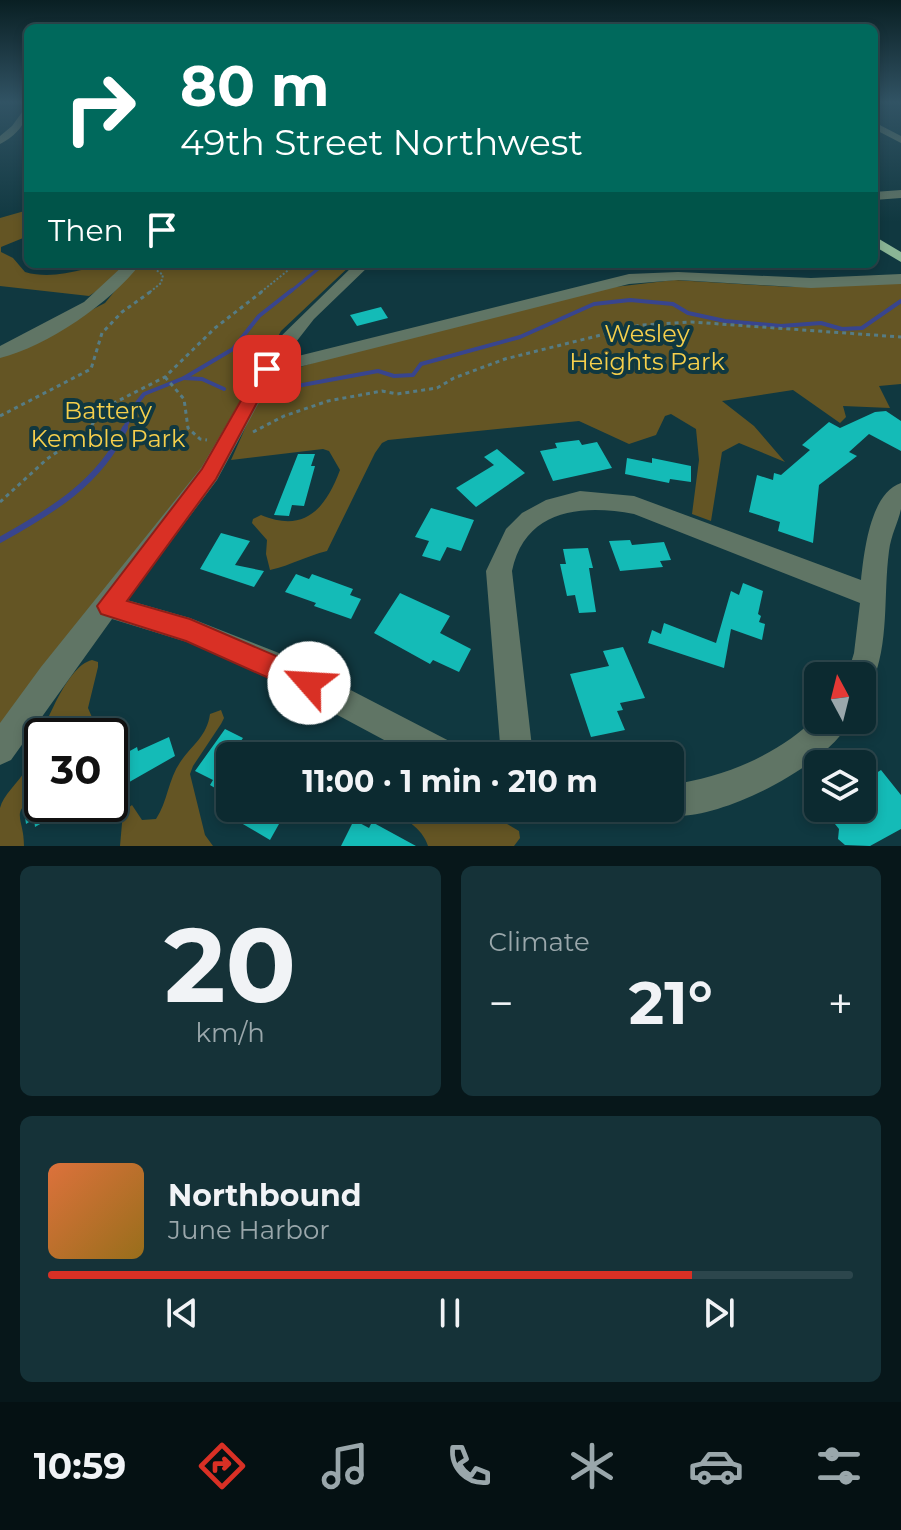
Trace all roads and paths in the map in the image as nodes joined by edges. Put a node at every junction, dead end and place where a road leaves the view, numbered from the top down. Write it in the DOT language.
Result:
graph roads {
  1 [pos="901,194"];
  2 [pos="878,196"];
  3 [pos="878,243"];
  4 [pos="901,258"];
  5 [pos="130,268"];
  6 [pos="153,268"];
  7 [pos="291,268"];
  8 [pos="360,268"];
  9 [pos="901,279"];
  10 [pos="901,337"];
  11 [pos="0,353"];
  12 [pos="267,369"];
  13 [pos="166,378"];
  14 [pos="0,416"];
  15 [pos="249,434"];
  16 [pos="214,442"];
  17 [pos="901,492"];
  18 [pos="0,502"];
  19 [pos="875,597"];
  20 [pos="109,606"];
  21 [pos="865,662"];
  22 [pos="819,734"];
  23 [pos="419,742"];
  24 [pos="516,742"];
  25 [pos="0,749"];
  26 [pos="684,798"];
  1 -- 2 [label="street"];
  3 -- 4 [label="main road"];
  5 -- 11 [label="street"];
  6 -- 14 [label="path"];
  7 -- 13 [label="path"];
  8 -- 12 [label="street"];
  9 -- 12 [label="street"];
  10 -- 15 [label="path"];
  12 -- 20 [label="street"];
  13 -- 16 [label="path"];
  13 -- 18 [label="path"];
  17 -- 19 [label="street"];
  19 -- 21 [label="street"];
  19 -- 24 [label="street"];
  20 -- 23 [label="street"];
  20 -- 25 [label="street"];
  22 -- 26 [label="street"];
}
